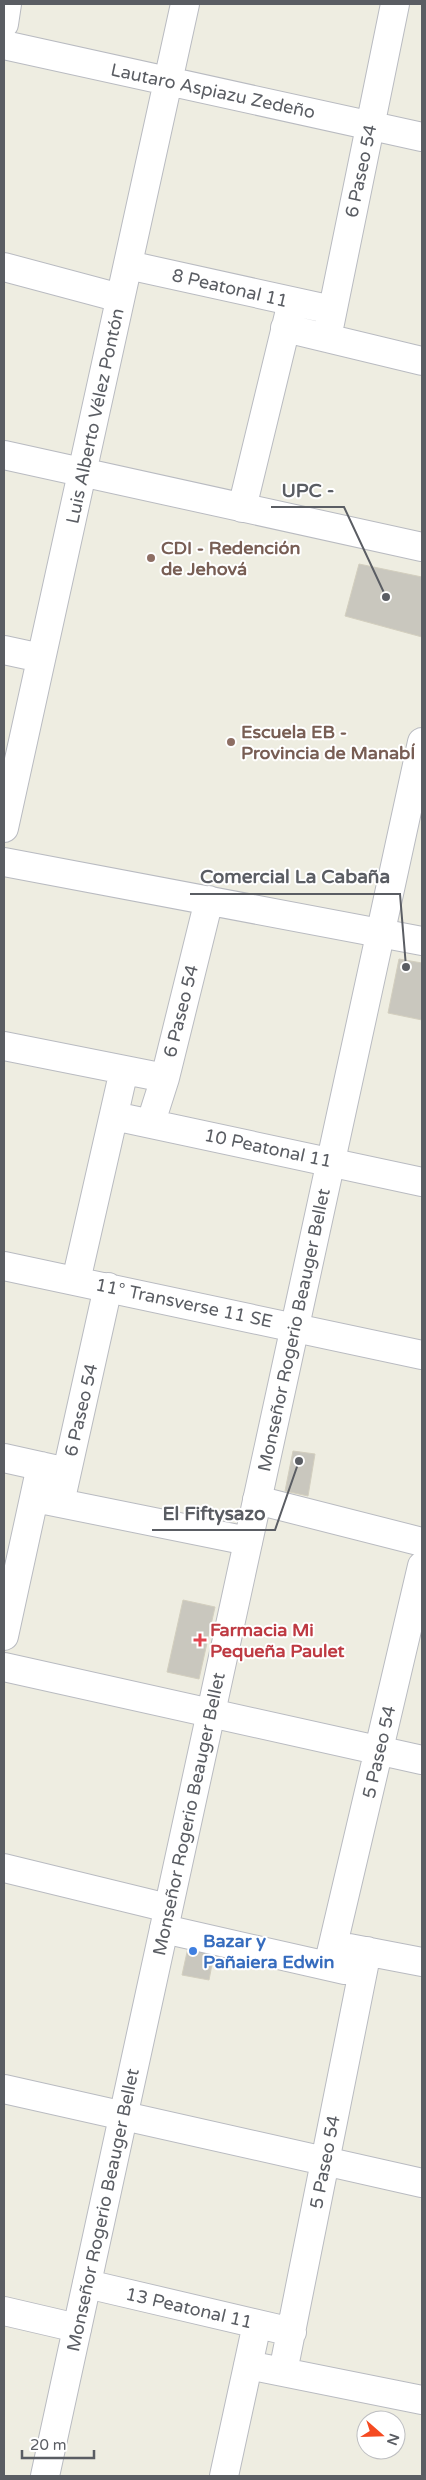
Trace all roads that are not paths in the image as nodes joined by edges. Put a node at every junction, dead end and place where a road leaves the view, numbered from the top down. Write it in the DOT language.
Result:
graph roads {
  1 [pos="8,4"];
  2 [pos="186,4"];
  3 [pos="395,4"];
  4 [pos="4,24"];
  5 [pos="4,46"];
  6 [pos="168,82"];
  7 [pos="370,126"];
  8 [pos="422,137"];
  9 [pos="128,265"];
  10 [pos="4,267"];
  11 [pos="120,298"];
  12 [pos="332,310"];
  13 [pos="288,315"];
  14 [pos="327,338"];
  15 [pos="422,361"];
  16 [pos="4,454"];
  17 [pos="82,472"];
  18 [pos="242,508"];
  19 [pos="422,547"];
  20 [pos="4,650"];
  21 [pos="41,658"];
  22 [pos="422,742"];
  23 [pos="4,828"];
  24 [pos="4,862"];
  25 [pos="209,900"];
  26 [pos="381,932"];
  27 [pos="422,941"];
  28 [pos="4,1046"];
  29 [pos="124,1070"];
  30 [pos="164,1078"];
  31 [pos="114,1116"];
  32 [pos="151,1122"];
  33 [pos="330,1162"];
  34 [pos="422,1182"];
  35 [pos="4,1266"];
  36 [pos="76,1281"];
  37 [pos="108,1287"];
  38 [pos="295,1327"];
  39 [pos="422,1355"];
  40 [pos="4,1458"];
  41 [pos="54,1469"];
  42 [pos="47,1500"];
  43 [pos="257,1500"];
  44 [pos="248,1541"];
  45 [pos="422,1542"];
  46 [pos="422,1572"];
  47 [pos="4,1636"];
  48 [pos="4,1667"];
  49 [pos="211,1713"];
  50 [pos="379,1750"];
  51 [pos="422,1760"];
  52 [pos="4,1868"];
  53 [pos="166,1919"];
  54 [pos="330,1955"];
  55 [pos="364,1962"];
  56 [pos="422,1962"];
  57 [pos="4,2089"];
  58 [pos="123,2117"];
  59 [pos="325,2161"];
  60 [pos="422,2183"];
  61 [pos="87,2284"];
  62 [pos="4,2311"];
  63 [pos="257,2324"];
  64 [pos="77,2328"];
  65 [pos="292,2332"];
  66 [pos="248,2365"];
  67 [pos="283,2372"];
  68 [pos="422,2400"];
  69 [pos="45,2476"];
  70 [pos="224,2476"];
  1 -- 4 [label="street"];
  2 -- 6 [label="street, Luis Alberto Vélez Pontón"];
  3 -- 7 [label="street, 6 Paseo 54"];
  5 -- 6 [label="street, Lautaro Aspiazu Zedeño"];
  6 -- 7 [label="street, Lautaro Aspiazu Zedeño"];
  6 -- 9 [label="street, Luis Alberto Vélez Pontón"];
  7 -- 8 [label="street, Lautaro Aspiazu Zedeño"];
  7 -- 12 [label="street, 6 Paseo 54"];
  9 -- 11 [label="street, Luis Alberto Vélez Pontón"];
  9 -- 13 [label="street, 8 Peatonal 11"];
  10 -- 11 [label="street"];
  11 -- 17 [label="street, Luis Alberto Vélez Pontón"];
  12 -- 13 [label="street, 8 Peatonal 11"];
  12 -- 14 [label="street, 6 Paseo 54"];
  13 -- 14 [label="street, 8 Peatonal 11"];
  13 -- 18 [label="street"];
  14 -- 15 [label="street, 8 Peatonal 11"];
  16 -- 17 [label="street"];
  17 -- 18 [label="street"];
  17 -- 21 [label="street, Luis Alberto Vélez Pontón"];
  18 -- 19 [label="street"];
  20 -- 21 [label="street"];
  21 -- 23 [label="street, Luis Alberto Vélez Pontón"];
  22 -- 26 [label="street, Monseñor Rogerio Beauger Bellet"];
  24 -- 25 [label="street"];
  25 -- 26 [label="street"];
  25 -- 30 [label="street, 6 Paseo 54"];
  26 -- 27 [label="street"];
  26 -- 33 [label="street, Monseñor Rogerio Beauger Bellet"];
  28 -- 29 [label="street"];
  29 -- 30 [label="street"];
  29 -- 31 [label="street"];
  30 -- 32 [label="street, 6 Paseo 54"];
  31 -- 32 [label="street, 10 Peatonal 11"];
  31 -- 36 [label="street"];
  32 -- 33 [label="street, 10 Peatonal 11"];
  33 -- 34 [label="street, 10 Peatonal 11"];
  33 -- 38 [label="street, Monseñor Rogerio Beauger Bellet"];
  35 -- 36 [label="street, 11° Transverse 11 SE"];
  36 -- 37 [label="street, 11° Transverse 11 SE"];
  37 -- 38 [label="street, 11° Transverse 11 SE"];
  37 -- 41 [label="street, 6 Paseo 54"];
  38 -- 39 [label="street, 11° Transverse 11 SE"];
  38 -- 43 [label="street, Monseñor Rogerio Beauger Bellet"];
  40 -- 41 [label="street"];
  41 -- 42 [label="street, 6 Paseo 54"];
  42 -- 44 [label="street"];
  42 -- 47 [label="street, 6 Paseo 54"];
  43 -- 44 [label="street, Monseñor Rogerio Beauger Bellet"];
  43 -- 45 [label="street"];
  44 -- 49 [label="street, Monseñor Rogerio Beauger Bellet"];
  46 -- 50 [label="street, 5 Paseo 54"];
  48 -- 49 [label="street"];
  49 -- 50 [label="street"];
  49 -- 53 [label="street, Monseñor Rogerio Beauger Bellet"];
  50 -- 51 [label="street"];
  50 -- 54 [label="street, 5 Paseo 54"];
  52 -- 53 [label="street"];
  53 -- 54 [label="street"];
  53 -- 58 [label="street, Monseñor Rogerio Beauger Bellet"];
  54 -- 55 [label="street"];
  55 -- 56 [label="street"];
  55 -- 59 [label="street, 5 Paseo 54"];
  57 -- 58 [label="street"];
  58 -- 59 [label="street"];
  58 -- 61 [label="street, Monseñor Rogerio Beauger Bellet"];
  59 -- 60 [label="street"];
  59 -- 65 [label="street, 5 Paseo 54"];
  61 -- 63 [label="street, 13 Peatonal 11"];
  61 -- 64 [label="street, Monseñor Rogerio Beauger Bellet"];
  62 -- 64 [label="street"];
  63 -- 65 [label="street, 13 Peatonal 11"];
  63 -- 66 [label="street"];
  64 -- 69 [label="street, Monseñor Rogerio Beauger Bellet"];
  65 -- 67 [label="street, 5 Paseo 54"];
  66 -- 67 [label="street"];
  66 -- 70 [label="street"];
  67 -- 68 [label="street"];
}
